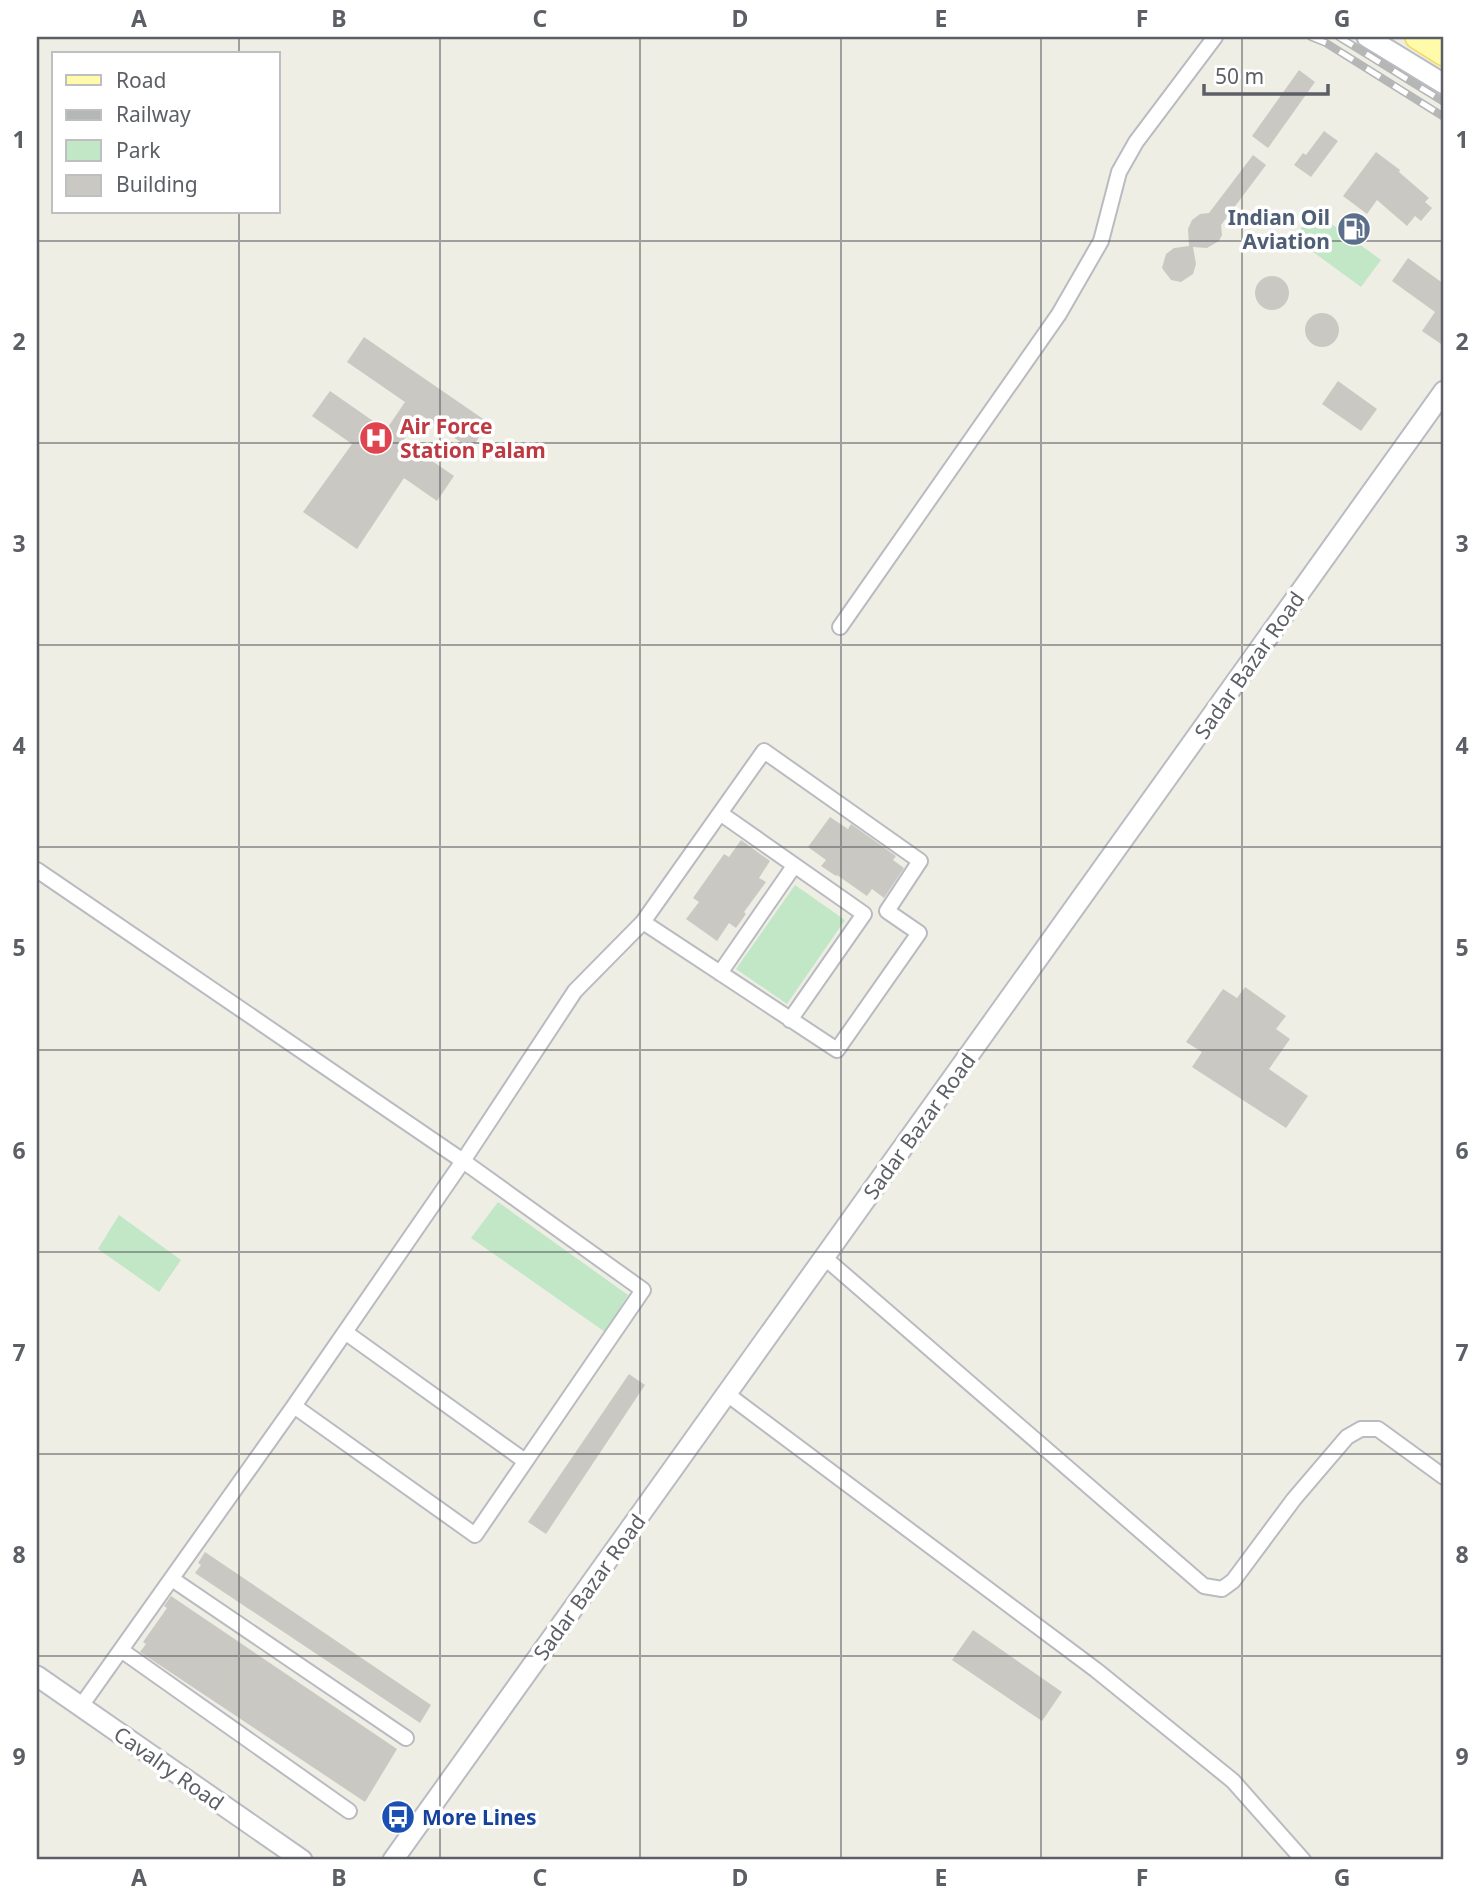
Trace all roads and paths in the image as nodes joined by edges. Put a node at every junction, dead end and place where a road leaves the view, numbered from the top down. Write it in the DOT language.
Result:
graph roads {
  1 [pos="1215,37"];
  2 [pos="1367,37"];
  3 [pos="1417,37"];
  4 [pos="1444,54"];
  5 [pos="1444,84"];
  6 [pos="1444,391"];
  7 [pos="840,627"];
  8 [pos="720,813"];
  9 [pos="794,866"];
  10 [pos="37,870"];
  11 [pos="887,911"];
  12 [pos="863,914"];
  13 [pos="643,922"];
  14 [pos="720,973"];
  15 [pos="790,1020"];
  16 [pos="463,1161"];
  17 [pos="825,1258"];
  18 [pos="345,1332"];
  19 [pos="727,1394"];
  20 [pos="294,1406"];
  21 [pos="525,1461"];
  22 [pos="1444,1477"];
  23 [pos="172,1579"];
  24 [pos="121,1650"];
  25 [pos="37,1676"];
  26 [pos="81,1706"];
  27 [pos="406,1738"];
  28 [pos="349,1811"];
  29 [pos="302,1860"];
  30 [pos="393,1860"];
  31 [pos="1303,1860"];
  1 -- 7 [label="street"];
  2 -- 5 [label="street"];
  3 -- 4 [label="main road"];
  6 -- 17 [label="street, Sadar Bazar Road"];
  8 -- 9 [label="street"];
  8 -- 11 [label="street"];
  8 -- 13 [label="street"];
  9 -- 12 [label="street"];
  9 -- 14 [label="street"];
  10 -- 16 [label="street"];
  11 -- 12 [label="street"];
  11 -- 15 [label="street"];
  12 -- 15 [label="street"];
  13 -- 14 [label="street"];
  13 -- 16 [label="street"];
  14 -- 15 [label="street"];
  16 -- 18 [label="street"];
  16 -- 21 [label="street"];
  17 -- 19 [label="street, Sadar Bazar Road"];
  17 -- 22 [label="street"];
  18 -- 20 [label="street"];
  18 -- 21 [label="street"];
  19 -- 30 [label="street, Sadar Bazar Road"];
  19 -- 31 [label="street"];
  20 -- 21 [label="street"];
  20 -- 23 [label="street"];
  23 -- 24 [label="street"];
  23 -- 27 [label="street"];
  24 -- 26 [label="street"];
  24 -- 28 [label="street"];
  25 -- 26 [label="street, Cavalry Road"];
  26 -- 29 [label="street, Cavalry Road"];
}
